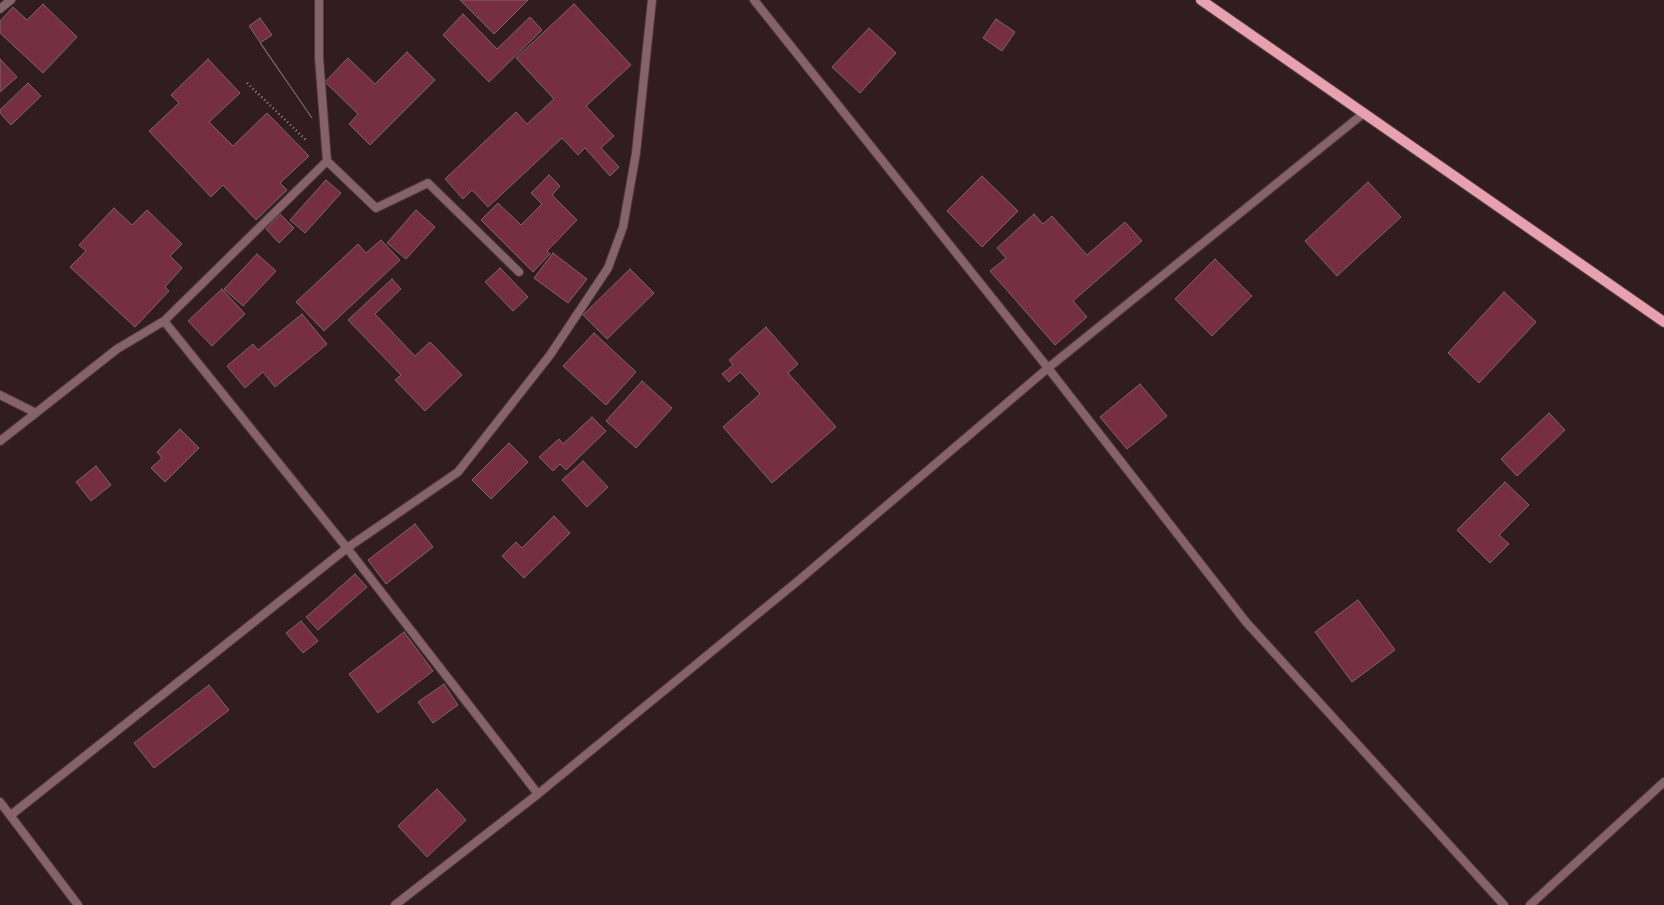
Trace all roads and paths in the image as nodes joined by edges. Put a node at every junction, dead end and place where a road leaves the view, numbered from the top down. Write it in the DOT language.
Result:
graph roads {
  1 [pos="11,0"];
  2 [pos="319,0"];
  3 [pos="652,0"];
  4 [pos="754,0"];
  5 [pos="1201,0"];
  6 [pos="3,5"];
  7 [pos="247,83"];
  8 [pos="1364,113"];
  9 [pos="328,161"];
  10 [pos="519,272"];
  11 [pos="164,321"];
  12 [pos="1664,322"];
  13 [pos="1048,368"];
  14 [pos="0,394"];
  15 [pos="36,413"];
  16 [pos="0,441"];
  17 [pos="347,548"];
  18 [pos="1664,782"];
  19 [pos="538,794"];
  20 [pos="0,802"];
  21 [pos="11,815"];
  22 [pos="78,905"];
  23 [pos="395,905"];
  24 [pos="1504,905"];
  25 [pos="1530,905"];
  1 -- 6 [label="street"];
  2 -- 9 [label="street"];
  3 -- 17 [label="street"];
  4 -- 13 [label="street"];
  5 -- 8 [label="main road"];
  7 -- 9 [label="path"];
  8 -- 12 [label="main road"];
  8 -- 13 [label="street"];
  9 -- 10 [label="street"];
  9 -- 11 [label="street"];
  11 -- 15 [label="street"];
  11 -- 17 [label="street"];
  13 -- 19 [label="street"];
  13 -- 24 [label="street"];
  14 -- 15 [label="street"];
  15 -- 16 [label="street"];
  17 -- 19 [label="street"];
  17 -- 21 [label="street"];
  18 -- 25 [label="street"];
  19 -- 23 [label="street"];
  20 -- 21 [label="street"];
  21 -- 22 [label="street"];
}
